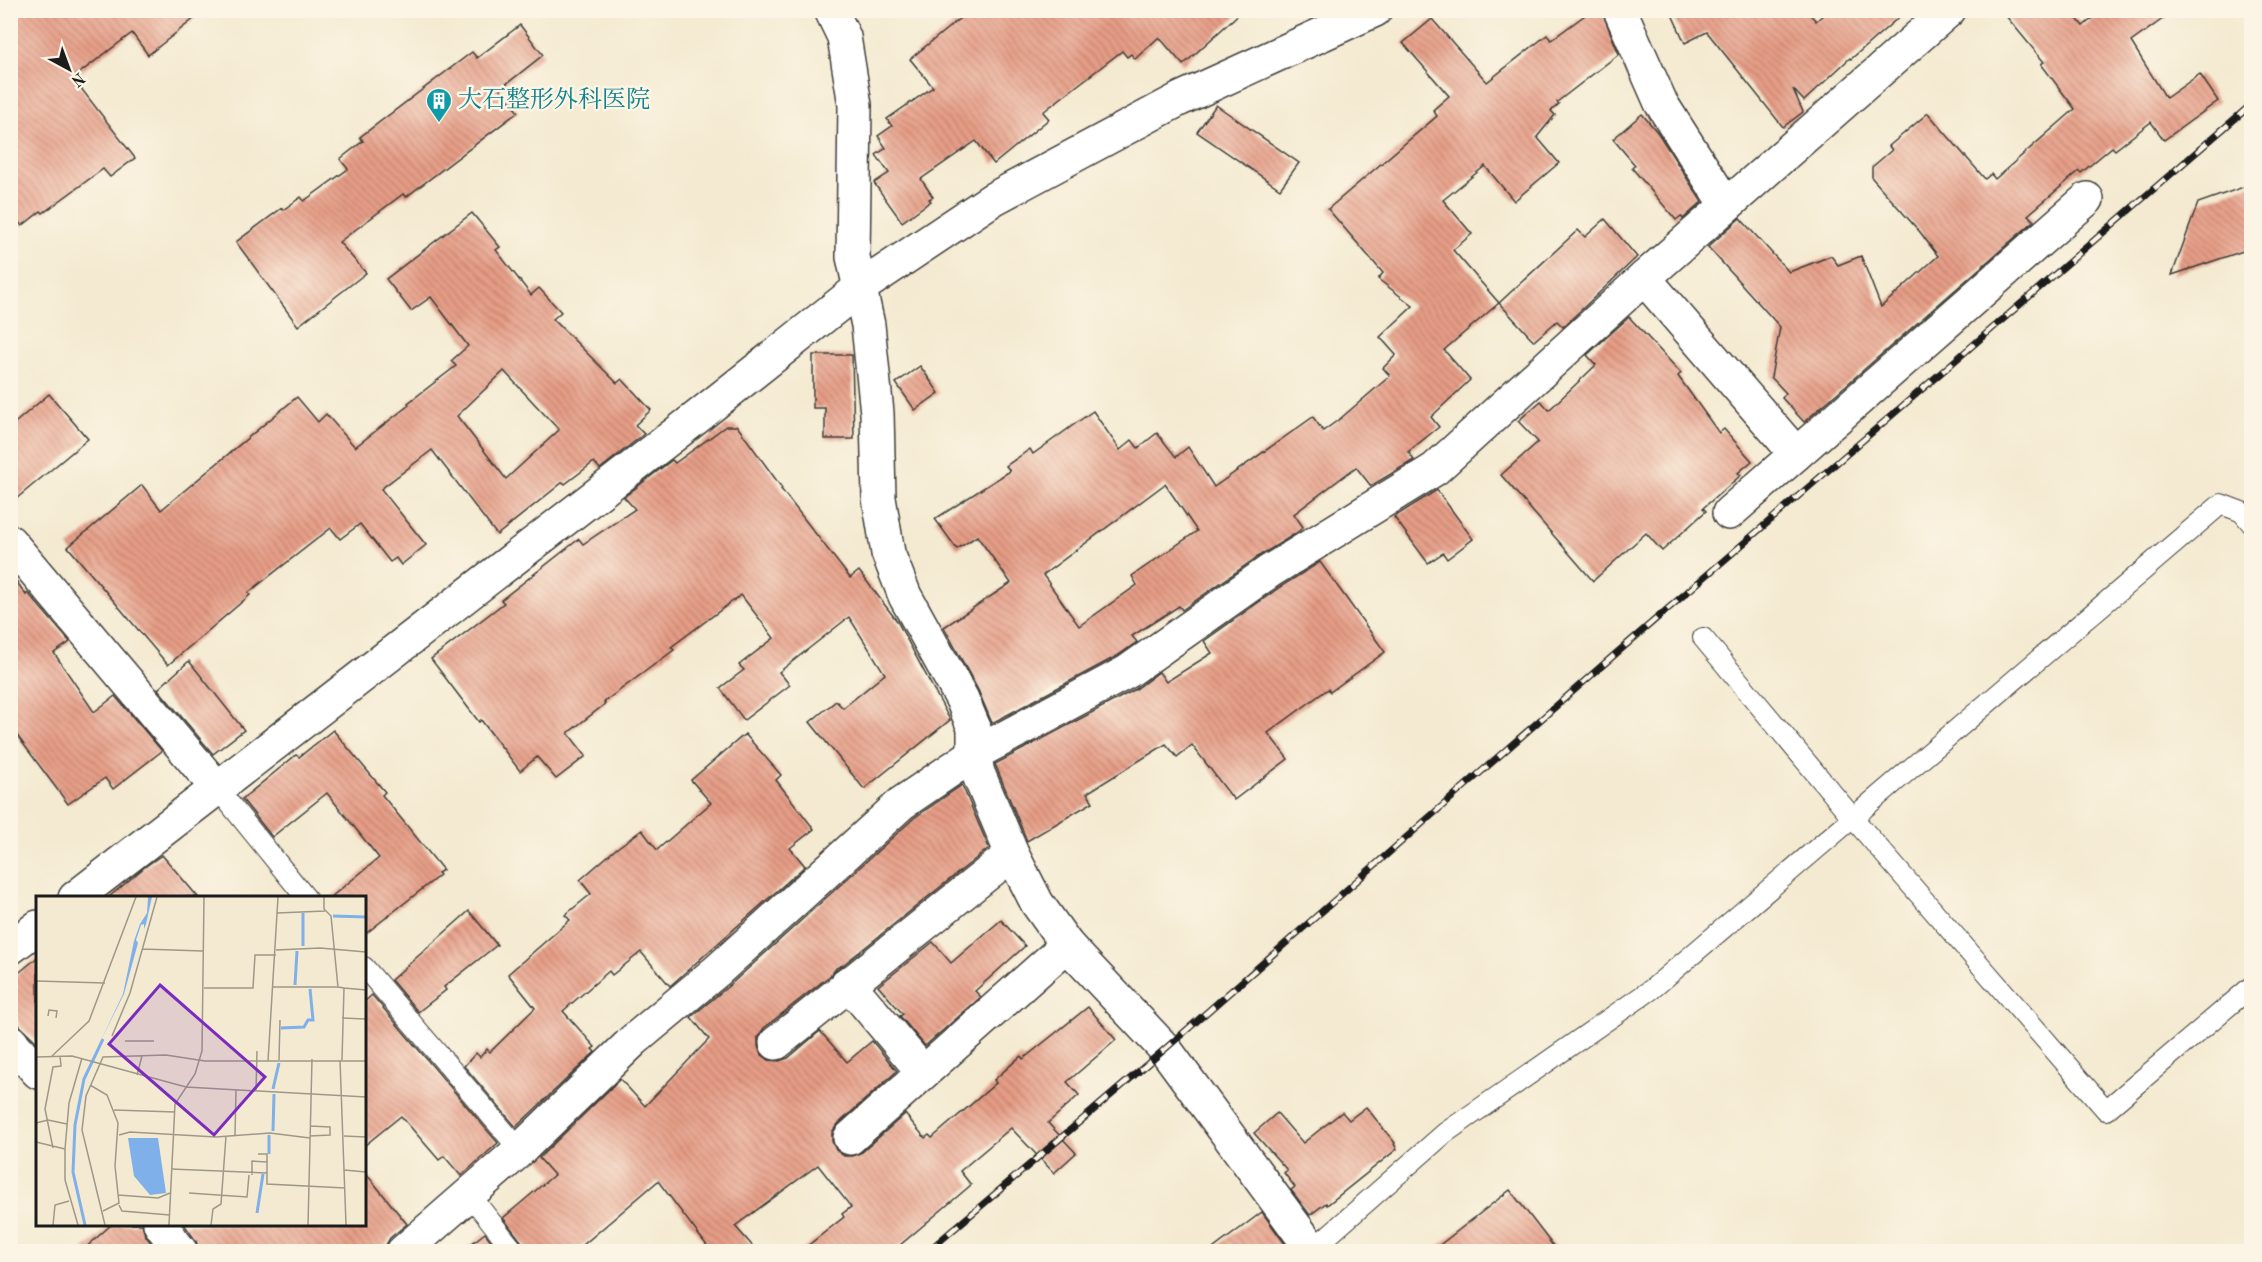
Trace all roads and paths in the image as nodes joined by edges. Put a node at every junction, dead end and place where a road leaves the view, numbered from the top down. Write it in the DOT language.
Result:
graph roads {
  1 [pos="831,10"];
  2 [pos="1375,10"];
  3 [pos="1620,10"];
  4 [pos="1949,10"];
  5 [pos="2087,199"];
  6 [pos="1726,205"];
  7 [pos="1644,278"];
  8 [pos="861,287"];
  9 [pos="1796,454"];
  10 [pos="1729,513"];
  11 [pos="2252,524"];
  12 [pos="10,542"];
  13 [pos="1703,639"];
  14 [pos="975,754"];
  15 [pos="217,788"];
  16 [pos="1852,817"];
  17 [pos="1012,854"];
  18 [pos="76,896"];
  19 [pos="305,896"];
  20 [pos="36,928"];
  21 [pos="1067,945"];
  22 [pos="10,948"];
  23 [pos="366,968"];
  24 [pos="848,983"];
  25 [pos="2252,986"];
  26 [pos="10,1041"];
  27 [pos="776,1042"];
  28 [pos="36,1070"];
  29 [pos="923,1072"];
  30 [pos="850,1137"];
  31 [pos="520,1150"];
  32 [pos="469,1194"];
  33 [pos="162,1226"];
  34 [pos="1313,1250"];
  35 [pos="181,1251"];
  36 [pos="403,1251"];
  37 [pos="515,1251"];
  1 -- 8 [label="street"];
  2 -- 8 [label="street"];
  3 -- 6 [label="street"];
  4 -- 6 [label="street"];
  5 -- 9 [label="street"];
  6 -- 7 [label="street"];
  7 -- 9 [label="street"];
  7 -- 14 [label="street"];
  8 -- 14 [label="street"];
  8 -- 15 [label="street"];
  9 -- 10 [label="street"];
  11 -- 16 [label="lane"];
  12 -- 15 [label="street"];
  13 -- 16 [label="lane"];
  14 -- 17 [label="street"];
  14 -- 31 [label="street"];
  15 -- 18 [label="street"];
  15 -- 19 [label="lane"];
  16 -- 25 [label="lane"];
  16 -- 34 [label="lane"];
  17 -- 21 [label="street"];
  17 -- 24 [label="street"];
  20 -- 22 [label="street"];
  21 -- 29 [label="street"];
  21 -- 34 [label="street"];
  23 -- 31 [label="lane"];
  24 -- 27 [label="street"];
  24 -- 29 [label="street"];
  26 -- 28 [label="street"];
  29 -- 30 [label="street"];
  31 -- 32 [label="street"];
  32 -- 36 [label="street"];
  32 -- 37 [label="lane"];
  33 -- 35 [label="street"];
}
